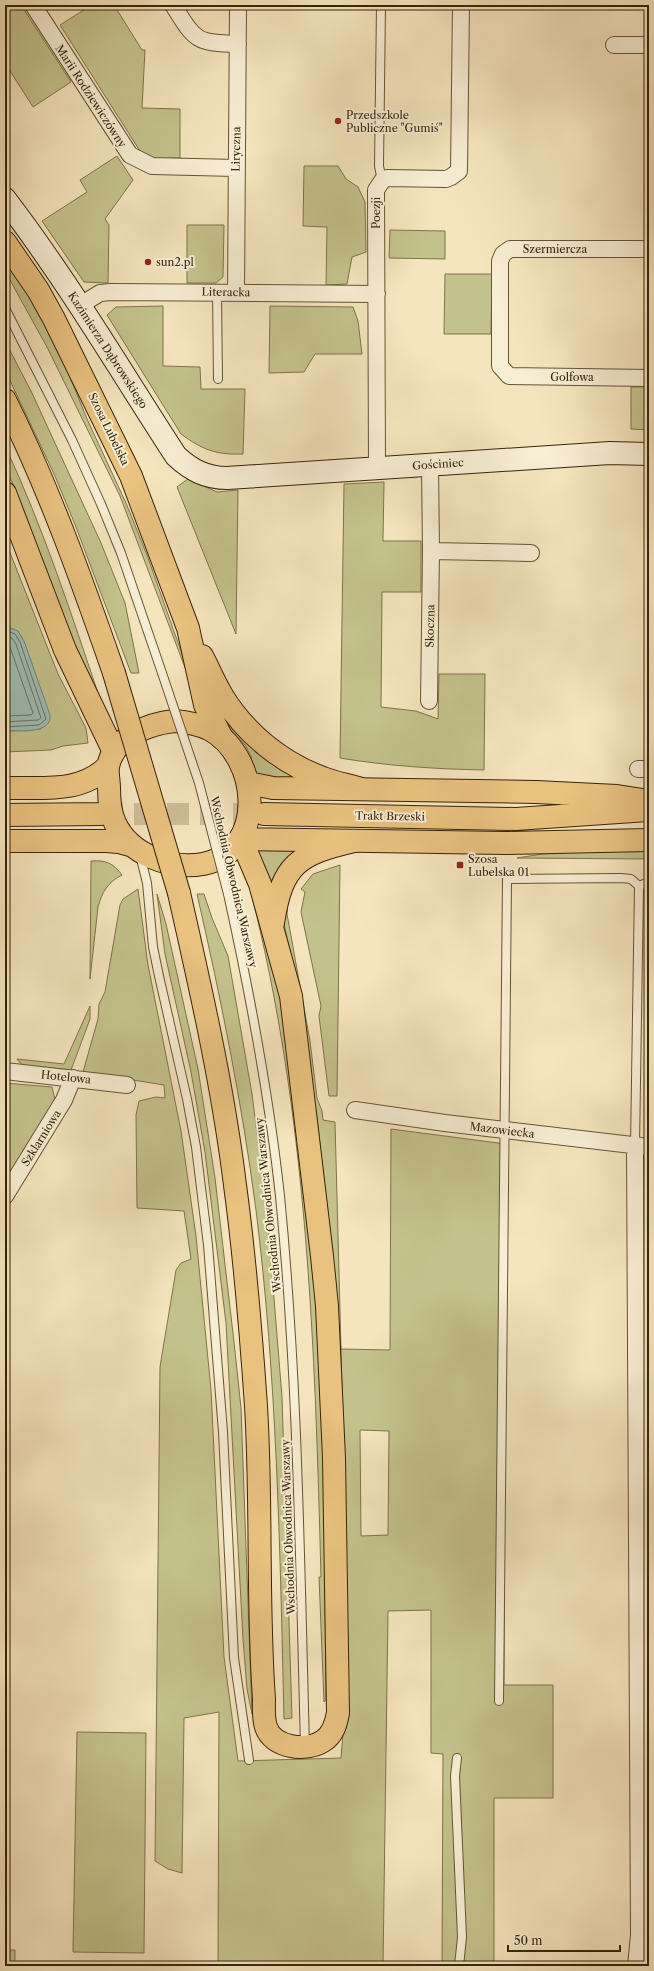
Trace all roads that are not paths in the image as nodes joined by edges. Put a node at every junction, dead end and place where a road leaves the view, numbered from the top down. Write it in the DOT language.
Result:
graph roads {
  1 [pos="33,5"];
  2 [pos="173,5"];
  3 [pos="238,5"];
  4 [pos="381,5"];
  5 [pos="461,5"];
  6 [pos="238,44"];
  7 [pos="614,45"];
  8 [pos="649,45"];
  9 [pos="236,168"];
  10 [pos="382,181"];
  11 [pos="5,199"];
  12 [pos="5,242"];
  13 [pos="649,249"];
  14 [pos="217,292"];
  15 [pos="236,292"];
  16 [pos="377,294"];
  17 [pos="79,306"];
  18 [pos="5,308"];
  19 [pos="500,366"];
  20 [pos="649,378"];
  21 [pos="218,379"];
  22 [pos="5,400"];
  23 [pos="649,454"];
  24 [pos="430,465"];
  25 [pos="377,468"];
  26 [pos="227,478"];
  27 [pos="5,493"];
  28 [pos="431,551"];
  29 [pos="531,552"];
  30 [pos="188,628"];
  31 [pos="429,701"];
  32 [pos="222,738"];
  33 [pos="111,759"];
  34 [pos="248,783"];
  35 [pos="5,788"];
  36 [pos="361,789"];
  37 [pos="649,801"];
  38 [pos="649,810"];
  39 [pos="101,814"];
  40 [pos="264,814"];
  41 [pos="5,816"];
  42 [pos="516,819"];
  43 [pos="649,833"];
  44 [pos="241,839"];
  45 [pos="354,840"];
  46 [pos="649,840"];
  47 [pos="5,841"];
  48 [pos="136,847"];
  49 [pos="649,882"];
  50 [pos="639,886"];
  51 [pos="273,924"];
  52 [pos="5,1071"];
  53 [pos="73,1078"];
  54 [pos="127,1084"];
  55 [pos="355,1110"];
  56 [pos="503,1130"];
  57 [pos="642,1146"];
  58 [pos="5,1196"];
  59 [pos="499,1701"];
  60 [pos="305,1747"];
  61 [pos="457,1758"];
  62 [pos="249,1760"];
  63 [pos="459,1966"];
  64 [pos="636,1966"];
  1 -- 9 [label="street, Marii Rodziewiczówny"];
  2 -- 6 [label="street"];
  3 -- 6 [label="street, Liryczna"];
  4 -- 10 [label="lane"];
  5 -- 10 [label="street, Poezji"];
  6 -- 9 [label="street, Liryczna"];
  7 -- 8 [label="street"];
  9 -- 15 [label="street, Liryczna"];
  10 -- 16 [label="street, Poezji"];
  11 -- 17 [label="street, Kazimierza Dąbrowskiego"];
  12 -- 30 [label="main road, Szosa Lubelska"];
  13 -- 19 [label="street, Szermiercza"];
  14 -- 15 [label="street, Literacka"];
  14 -- 17 [label="street, Literacka"];
  14 -- 21 [label="lane"];
  15 -- 16 [label="street, Literacka"];
  16 -- 25 [label="street, Poezji"];
  17 -- 26 [label="street, Kazimierza Dąbrowskiego"];
  18 -- 60 [label="lane, Wschodnia Obwodnica Warszawy, bridge"];
  19 -- 20 [label="street, Golfowa"];
  22 -- 60 [label="main road, bridge"];
  23 -- 24 [label="street, Gościniec"];
  24 -- 25 [label="street, Gościniec"];
  24 -- 28 [label="street, Skoczna"];
  25 -- 26 [label="street, Gościniec"];
  27 -- 33 [label="main road"];
  28 -- 29 [label="street"];
  28 -- 31 [label="street, Skoczna"];
  30 -- 32 [label="main road"];
  30 -- 36 [label="main road"];
  32 -- 33 [label="main road"];
  32 -- 34 [label="main road"];
  33 -- 35 [label="main road"];
  33 -- 48 [label="main road"];
  34 -- 36 [label="main road"];
  34 -- 44 [label="main road"];
  36 -- 37 [label="main road"];
  38 -- 42 [label="main road, Trakt Brzeski"];
  39 -- 41 [label="main road"];
  40 -- 42 [label="main road, Trakt Brzeski"];
  42 -- 43 [label="main road, Trakt Brzeski"];
  44 -- 45 [label="main road"];
  44 -- 48 [label="main road"];
  44 -- 51 [label="main road"];
  45 -- 46 [label="main road"];
  45 -- 51 [label="main road"];
  47 -- 48 [label="main road"];
  48 -- 62 [label="lane"];
  49 -- 50 [label="lane"];
  50 -- 56 [label="lane"];
  50 -- 57 [label="lane"];
  51 -- 60 [label="main road"];
  52 -- 53 [label="street, Hotelowa"];
  53 -- 54 [label="street, Hotelowa"];
  53 -- 58 [label="street, Szklarniowa"];
  55 -- 56 [label="street, Mazowiecka"];
  56 -- 57 [label="street, Mazowiecka"];
  56 -- 59 [label="lane"];
  57 -- 64 [label="street"];
  61 -- 63 [label="lane"];
}
